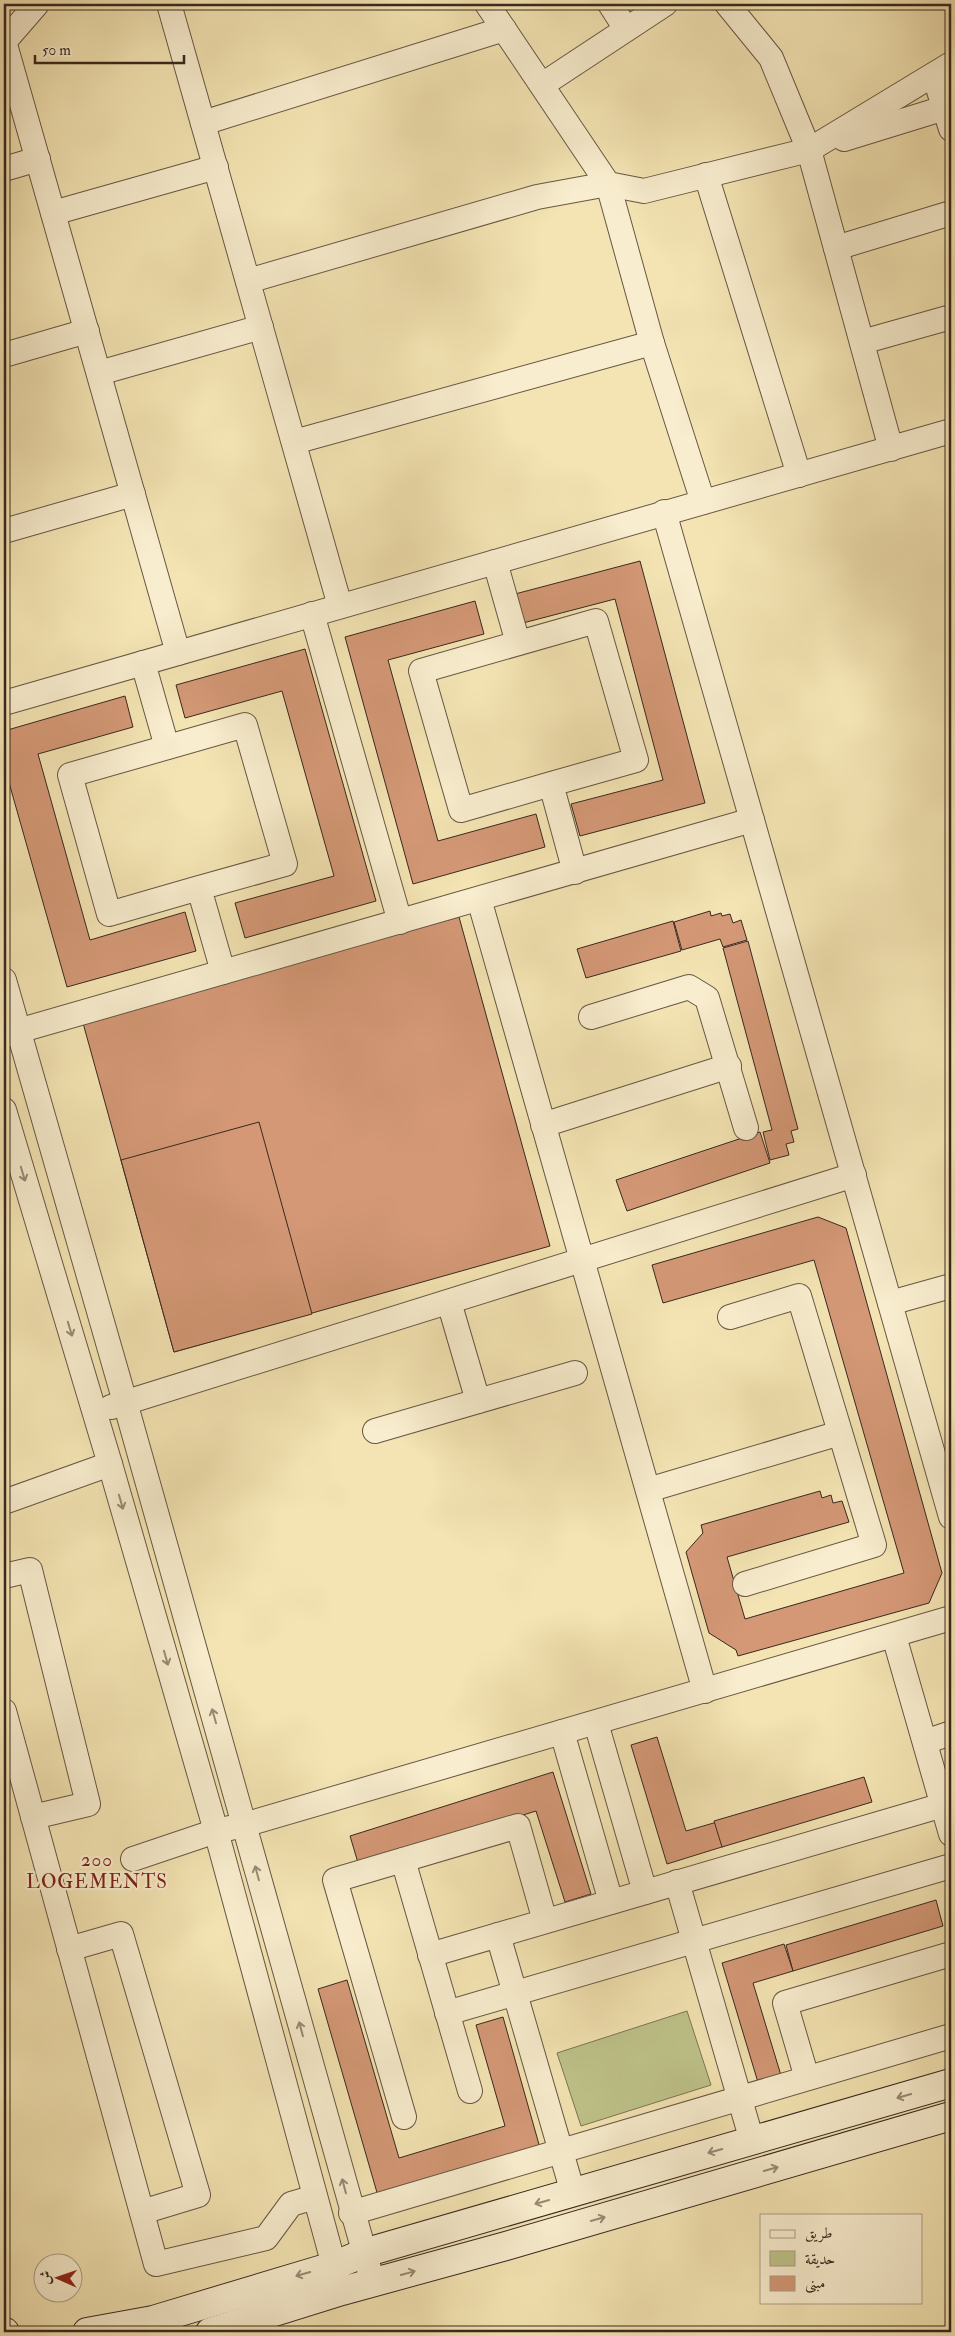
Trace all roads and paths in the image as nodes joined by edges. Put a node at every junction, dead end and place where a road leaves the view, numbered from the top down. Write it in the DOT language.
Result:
graph roads {
  1 [pos="37,4"];
  2 [pos="169,4"];
  3 [pos="487,4"];
  4 [pos="610,4"];
  5 [pos="665,4"];
  6 [pos="727,4"];
  7 [pos="504,29"];
  8 [pos="626,30"];
  9 [pos="4,41"];
  10 [pos="943,69"];
  11 [pos="542,85"];
  12 [pos="949,114"];
  13 [pos="203,123"];
  14 [pos="809,150"];
  15 [pos="38,159"];
  16 [pos="216,167"];
  17 [pos="4,169"];
  18 [pos="706,175"];
  19 [pos="608,184"];
  20 [pos="53,213"];
  21 [pos="951,213"];
  22 [pos="836,248"];
  23 [pos="248,281"];
  24 [pos="951,317"];
  25 [pos="261,327"];
  26 [pos="87,331"];
  27 [pos="652,342"];
  28 [pos="862,342"];
  29 [pos="4,355"];
  30 [pos="99,373"];
  31 [pos="951,431"];
  32 [pos="294,442"];
  33 [pos="891,448"];
  34 [pos="799,475"];
  35 [pos="133,494"];
  36 [pos="704,502"];
  37 [pos="664,512"];
  38 [pos="4,532"];
  39 [pos="495,562"];
  40 [pos="340,606"];
  41 [pos="312,614"];
  42 [pos="518,643"];
  43 [pos="178,653"];
  44 [pos="143,663"];
  45 [pos="4,703"];
  46 [pos="167,747"];
  47 [pos="550,784"];
  48 [pos="752,820"];
  49 [pos="575,872"];
  50 [pos="199,888"];
  51 [pos="479,899"];
  52 [pos="400,922"];
  53 [pos="224,972"];
  54 [pos="4,980"];
  55 [pos="590,1017"];
  56 [pos="11,1033"];
  57 [pos="729,1066"];
  58 [pos="4,1110"];
  59 [pos="543,1125"];
  60 [pos="746,1128"];
  61 [pos="854,1176"];
  62 [pos="582,1261"];
  63 [pos="951,1286"];
  64 [pos="449,1302"];
  65 [pos="890,1303"];
  66 [pos="730,1317"];
  67 [pos="575,1373"];
  68 [pos="478,1401"];
  69 [pos="125,1402"];
  70 [pos="95,1412"];
  71 [pos="375,1431"];
  72 [pos="840,1433"];
  73 [pos="110,1464"];
  74 [pos="648,1490"];
  75 [pos="4,1502"];
  76 [pos="951,1517"];
  77 [pos="4,1576"];
  78 [pos="745,1584"];
  79 [pos="951,1618"];
  80 [pos="894,1636"];
  81 [pos="705,1691"];
  82 [pos="4,1711"];
  83 [pos="596,1723"];
  84 [pos="562,1732"];
  85 [pos="951,1733"];
  86 [pos="925,1742"];
  87 [pos="943,1805"];
  88 [pos="33,1818"];
  89 [pos="244,1825"];
  90 [pos="216,1831"];
  91 [pos="951,1834"];
  92 [pos="133,1859"];
  93 [pos="403,1860"];
  94 [pos="951,1866"];
  95 [pos="677,1882"];
  96 [pos="645,1892"];
  97 [pos="611,1902"];
  98 [pos="546,1921"];
  99 [pos="498,1935"];
  100 [pos="694,1941"];
  101 [pos="69,1949"];
  102 [pos="430,1954"];
  103 [pos="951,1954"];
  104 [pos="515,1993"];
  105 [pos="447,2013"];
  106 [pos="951,2036"];
  107 [pos="807,2078"];
  108 [pos="951,2082"];
  109 [pos="470,2091"];
  110 [pos="739,2098"];
  111 [pos="404,2116"];
  112 [pos="951,2116"];
  113 [pos="752,2140"];
  114 [pos="561,2151"];
  115 [pos="573,2193"];
  116 [pos="314,2197"];
  117 [pos="142,2212"];
  118 [pos="351,2213"];
  119 [pos="364,2253"];
  120 [pos="337,2278"];
  121 [pos="372,2283"];
  122 [pos="87,2332"];
  123 [pos="210,2332"];
  1 -- 9 [label="street"];
  2 -- 13 [label="street"];
  3 -- 7 [label="street"];
  4 -- 8 [label="street"];
  5 -- 8 [label="street"];
  6 -- 14 [label="street"];
  7 -- 11 [label="street"];
  7 -- 13 [label="street"];
  8 -- 11 [label="street"];
  9 -- 15 [label="street"];
  10 -- 12 [label="street"];
  10 -- 14 [label="street"];
  11 -- 19 [label="street"];
  12 -- 14 [label="street"];
  13 -- 16 [label="street"];
  14 -- 18 [label="street"];
  14 -- 22 [label="street"];
  15 -- 17 [label="street"];
  15 -- 20 [label="street"];
  16 -- 20 [label="street"];
  16 -- 23 [label="street"];
  18 -- 19 [label="street"];
  18 -- 34 [label="street"];
  19 -- 23 [label="street"];
  19 -- 27 [label="street"];
  20 -- 26 [label="street"];
  21 -- 22 [label="street"];
  22 -- 28 [label="street"];
  23 -- 25 [label="street"];
  24 -- 28 [label="street"];
  25 -- 30 [label="street"];
  25 -- 32 [label="street"];
  26 -- 29 [label="street"];
  26 -- 30 [label="street"];
  27 -- 32 [label="street"];
  27 -- 36 [label="street"];
  28 -- 33 [label="street"];
  30 -- 35 [label="street"];
  31 -- 33 [label="street"];
  32 -- 40 [label="street"];
  33 -- 34 [label="street"];
  34 -- 36 [label="street"];
  35 -- 38 [label="street"];
  35 -- 43 [label="street"];
  36 -- 37 [label="street"];
  37 -- 39 [label="street"];
  37 -- 48 [label="street"];
  39 -- 40 [label="street"];
  39 -- 42 [label="street"];
  40 -- 41 [label="street"];
  41 -- 43 [label="street"];
  41 -- 52 [label="street"];
  42 -- 47 [label="street"];
  42 -- 47 [label="street"];
  43 -- 44 [label="street"];
  44 -- 45 [label="street"];
  44 -- 46 [label="street"];
  46 -- 50 [label="street"];
  46 -- 50 [label="street"];
  47 -- 49 [label="street"];
  48 -- 49 [label="street"];
  48 -- 61 [label="street"];
  49 -- 51 [label="street"];
  50 -- 53 [label="street"];
  51 -- 52 [label="street"];
  51 -- 59 [label="street"];
  52 -- 53 [label="street"];
  53 -- 56 [label="street"];
  54 -- 56 [label="street"];
  55 -- 57 [label="street"];
  56 -- 69 [label="street"];
  57 -- 59 [label="street"];
  57 -- 60 [label="street"];
  58 -- 70 [label="street, one-way"];
  59 -- 62 [label="street"];
  61 -- 62 [label="street"];
  61 -- 65 [label="street"];
  62 -- 64 [label="street"];
  62 -- 74 [label="street"];
  63 -- 65 [label="street"];
  64 -- 68 [label="street"];
  64 -- 69 [label="street"];
  65 -- 76 [label="street"];
  66 -- 72 [label="street"];
  67 -- 68 [label="street"];
  68 -- 71 [label="street"];
  69 -- 70 [label="street"];
  89 -- 69 [label="street, one-way"];
  70 -- 73 [label="street"];
  72 -- 74 [label="street"];
  72 -- 78 [label="street"];
  73 -- 75 [label="street"];
  73 -- 90 [label="street, one-way"];
  74 -- 81 [label="street"];
  77 -- 88 [label="street"];
  79 -- 80 [label="street"];
  80 -- 81 [label="street"];
  80 -- 86 [label="street"];
  81 -- 83 [label="street"];
  82 -- 88 [label="street"];
  83 -- 84 [label="street"];
  83 -- 96 [label="street"];
  84 -- 89 [label="street"];
  84 -- 97 [label="street"];
  85 -- 86 [label="street"];
  86 -- 87 [label="street"];
  87 -- 91 [label="street"];
  87 -- 95 [label="street"];
  88 -- 101 [label="street"];
  89 -- 90 [label="street"];
  118 -- 89 [label="street, one-way"];
  90 -- 92 [label="street"];
  90 -- 116 [label="street"];
  93 -- 98 [label="street"];
  93 -- 102 [label="street"];
  93 -- 111 [label="street"];
  94 -- 100 [label="street"];
  95 -- 96 [label="street"];
  95 -- 100 [label="street"];
  96 -- 97 [label="street"];
  97 -- 98 [label="street"];
  98 -- 99 [label="street"];
  99 -- 102 [label="street"];
  99 -- 104 [label="street"];
  100 -- 104 [label="street"];
  100 -- 110 [label="street"];
  101 -- 117 [label="street"];
  101 -- 117 [label="street"];
  102 -- 105 [label="street"];
  103 -- 107 [label="street"];
  104 -- 105 [label="street"];
  104 -- 114 [label="street"];
  105 -- 109 [label="street"];
  106 -- 107 [label="street"];
  107 -- 110 [label="street"];
  108 -- 113 [label="main road, one-way"];
  110 -- 113 [label="street"];
  110 -- 114 [label="street"];
  121 -- 112 [label="main road, one-way"];
  113 -- 115 [label="main road, one-way"];
  114 -- 115 [label="street"];
  114 -- 118 [label="street"];
  115 -- 119 [label="main road, one-way"];
  116 -- 117 [label="street"];
  116 -- 120 [label="street"];
  118 -- 119 [label="street"];
  119 -- 120 [label="main road"];
  119 -- 121 [label="street"];
  120 -- 121 [label="main road"];
  120 -- 122 [label="main road, one-way"];
  120 -- 123 [label="main road"];
}
